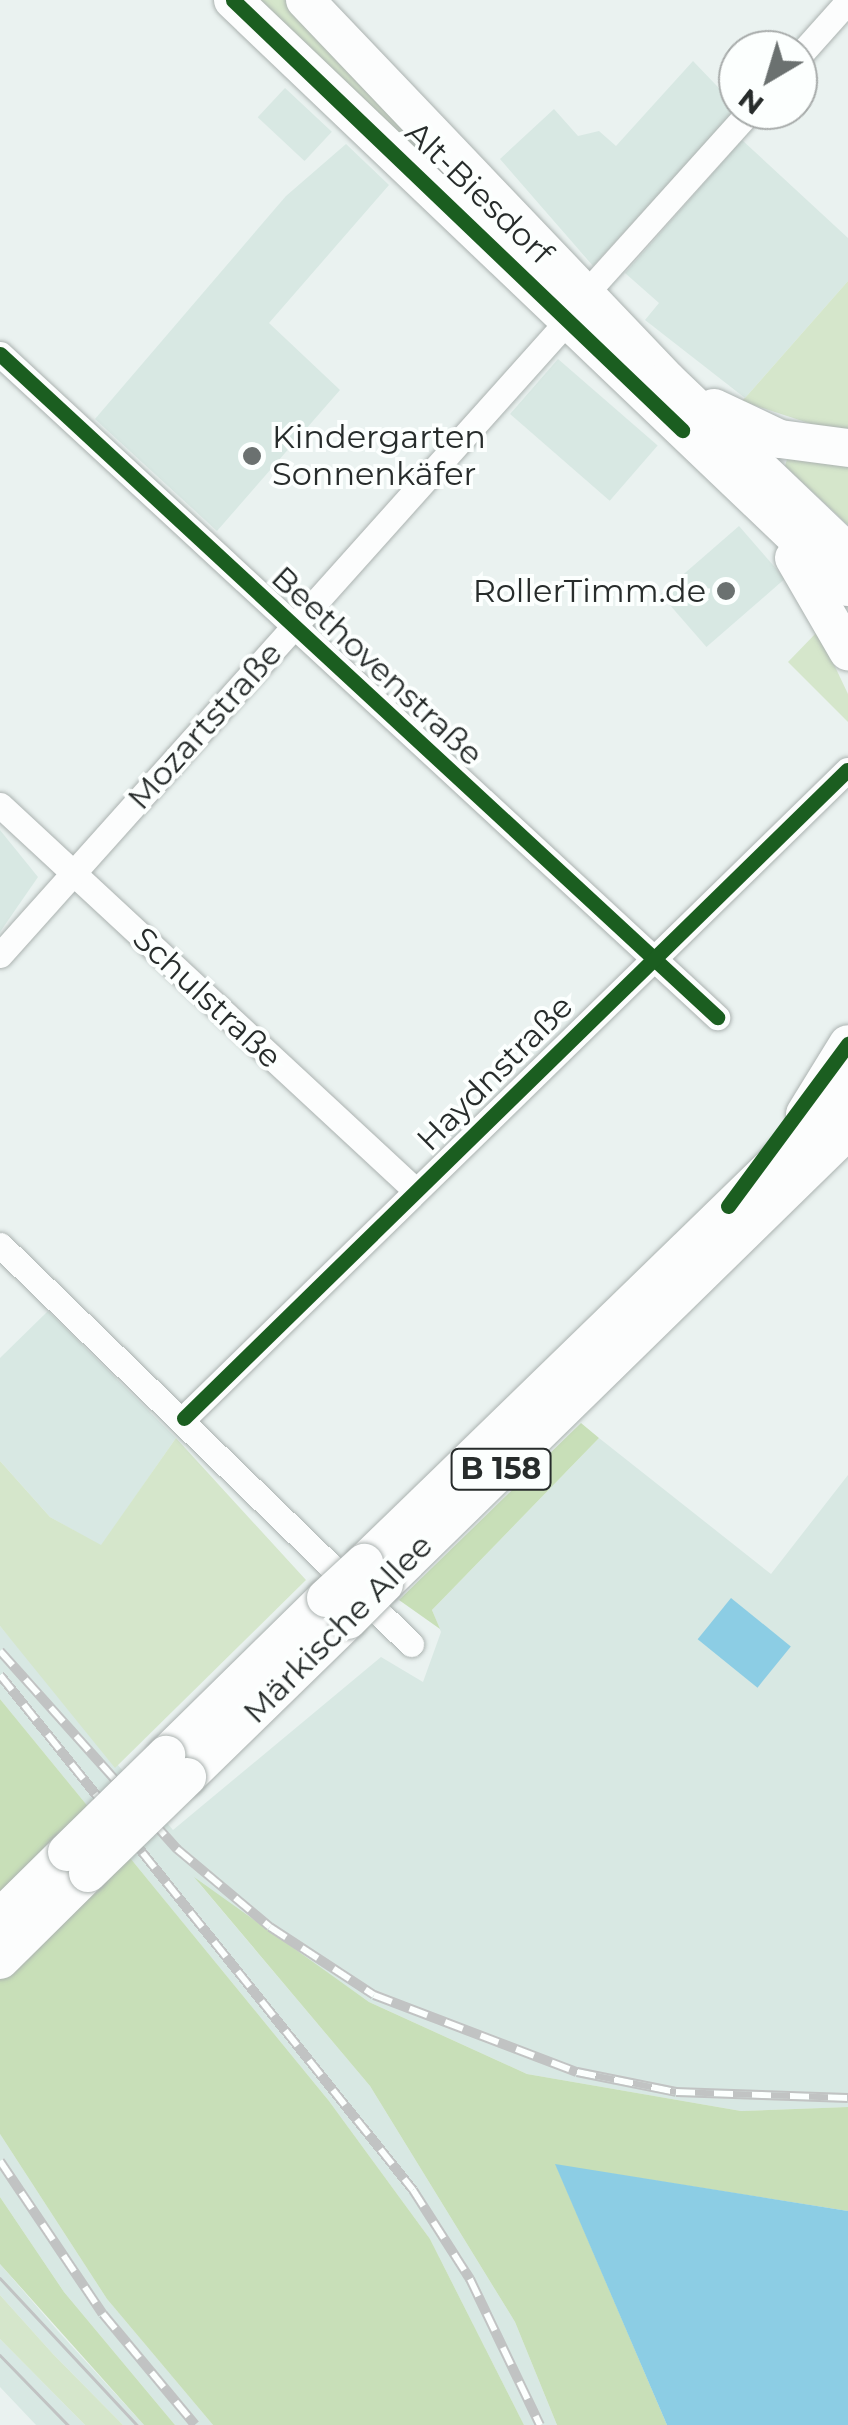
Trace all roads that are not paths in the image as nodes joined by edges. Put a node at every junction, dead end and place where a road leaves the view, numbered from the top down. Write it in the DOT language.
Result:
graph roads {
  1 [pos="233,0"];
  2 [pos="305,0"];
  3 [pos="848,1"];
  4 [pos="818,35"];
  5 [pos="733,130"];
  6 [pos="578,306"];
  7 [pos="0,354"];
  8 [pos="667,380"];
  9 [pos="848,448"];
  10 [pos="750,497"];
  11 [pos="848,553"];
  12 [pos="848,587"];
  13 [pos="294,625"];
  14 [pos="848,650"];
  15 [pos="847,770"];
  16 [pos="0,805"];
  17 [pos="73,874"];
  18 [pos="0,955"];
  19 [pos="651,958"];
  20 [pos="718,1017"];
  21 [pos="848,1044"];
  22 [pos="848,1093"];
  23 [pos="848,1130"];
  24 [pos="848,1151"];
  25 [pos="414,1190"];
  26 [pos="728,1206"];
  27 [pos="770,1207"];
  28 [pos="0,1244"];
  29 [pos="184,1418"];
  30 [pos="374,1573"];
  31 [pos="412,1644"];
  32 [pos="78,1863"];
  33 [pos="0,1918"];
  34 [pos="0,1960"];
  1 -- 6 [label="main road, Alt-Biesdorf"];
  2 -- 6 [label="main road, Alt-Biesdorf"];
  3 -- 4 [label="street"];
  5 -- 6 [label="street, Mozartstraße"];
  6 -- 8 [label="main road, Alt-Biesdorf"];
  6 -- 10 [label="main road, Alt-Biesdorf"];
  6 -- 13 [label="street, Mozartstraße"];
  7 -- 13 [label="street, Beethovenstraße"];
  8 -- 9 [label="main road"];
  8 -- 11 [label="main road, Alt-Biesdorf"];
  10 -- 12 [label="main road, Alt-Biesdorf"];
  10 -- 14 [label="main road"];
  13 -- 17 [label="street, Mozartstraße"];
  13 -- 19 [label="street, Beethovenstraße"];
  15 -- 19 [label="street, Haydnstraße"];
  16 -- 17 [label="street, Schulstraße"];
  17 -- 18 [label="street, Mozartstraße"];
  17 -- 25 [label="street, Schulstraße"];
  19 -- 20 [label="street, Beethovenstraße"];
  19 -- 25 [label="street, Haydnstraße"];
  21 -- 26 [label="main road"];
  22 -- 26 [label="main road, Märkische Allee / B 158"];
  23 -- 27 [label="main road, Märkische Allee / B 158"];
  24 -- 27 [label="main road"];
  25 -- 29 [label="street, Haydnstraße"];
  26 -- 30 [label="main road, Märkische Allee / B 158"];
  27 -- 30 [label="main road, Märkische Allee / B 158"];
  28 -- 29 [label="street"];
  29 -- 31 [label="street"];
  30 -- 32 [label="main road, Märkische Allee / B 158, bridge"];
  32 -- 33 [label="main road, Märkische Allee / B 158"];
  32 -- 34 [label="main road, Märkische Allee / B 158"];
}
